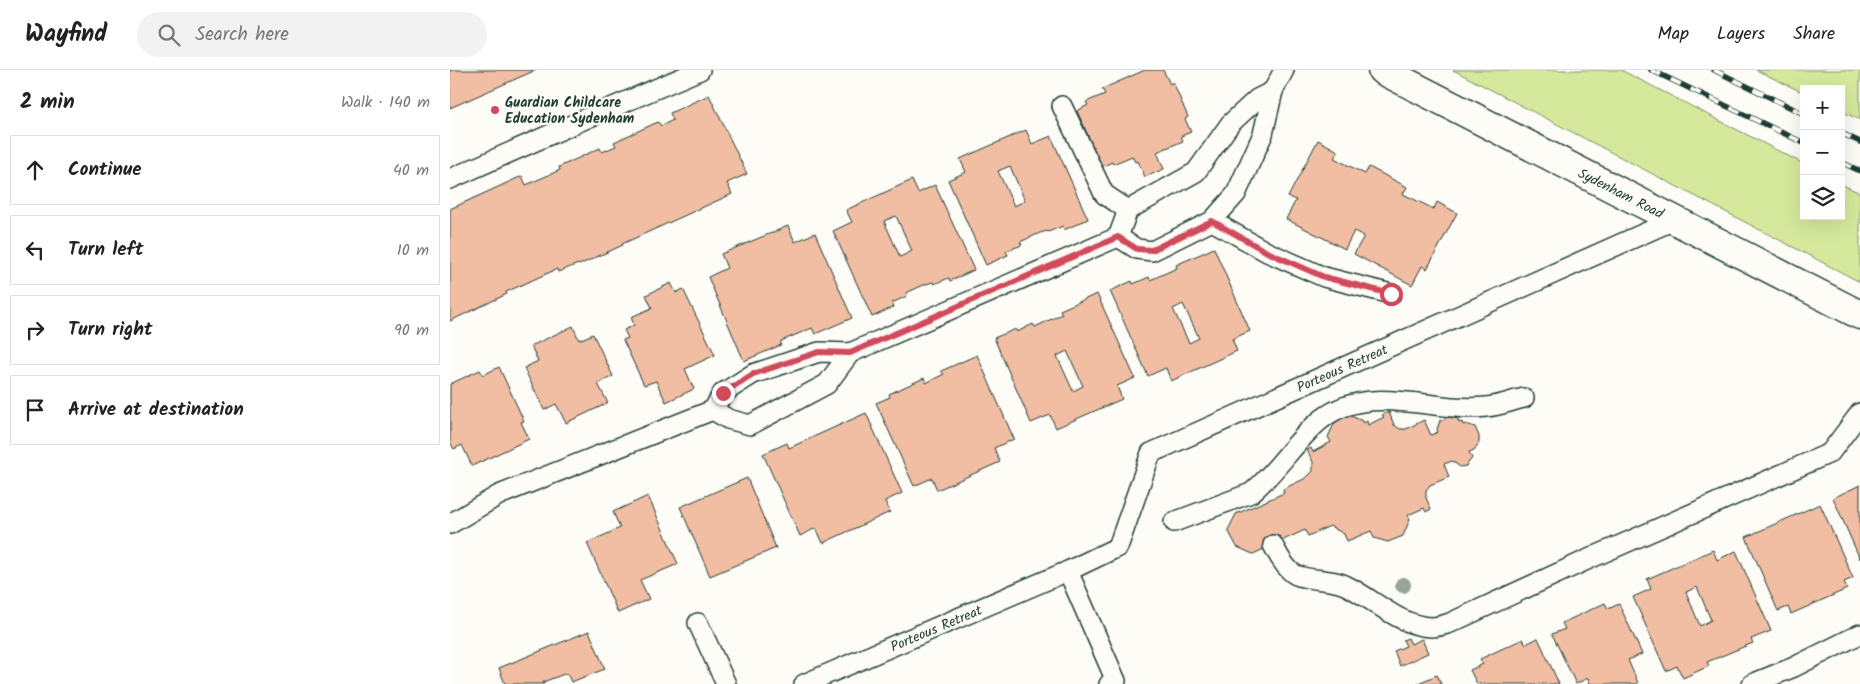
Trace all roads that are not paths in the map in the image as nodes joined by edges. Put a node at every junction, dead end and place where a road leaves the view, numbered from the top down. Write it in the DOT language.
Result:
graph roads {
  1 [pos="700,70"];
  2 [pos="1284,70"];
  3 [pos="1382,70"];
  4 [pos="1274,91"];
  5 [pos="1062,106"];
  6 [pos="450,179"];
  7 [pos="1128,210"];
  8 [pos="1674,220"];
  9 [pos="1212,221"];
  10 [pos="1118,237"];
  11 [pos="1391,294"];
  12 [pos="1860,315"];
  13 [pos="850,353"];
  14 [pos="1524,398"];
  15 [pos="714,410"];
  16 [pos="1860,413"];
  17 [pos="1174,522"];
  18 [pos="450,524"];
  19 [pos="1273,545"];
  20 [pos="1068,571"];
  21 [pos="698,624"];
  22 [pos="1860,634"];
  23 [pos="1114,683"];
  24 [pos="726,684"];
  25 [pos="804,684"];
  26 [pos="1752,684"];
  1 -- 6 [label="lane"];
  2 -- 4 [label="lane"];
  3 -- 8 [label="street, Sydenham Road"];
  4 -- 7 [label="lane"];
  4 -- 9 [label="lane"];
  5 -- 7 [label="lane"];
  7 -- 10 [label="lane"];
  8 -- 12 [label="street, Sydenham Road"];
  8 -- 20 [label="lane, Porteous Retreat"];
  9 -- 10 [label="lane"];
  9 -- 11 [label="lane"];
  10 -- 13 [label="lane"];
  13 -- 15 [label="lane"];
  13 -- 15 [label="lane"];
  14 -- 17 [label="lane"];
  15 -- 18 [label="lane"];
  16 -- 19 [label="lane"];
  20 -- 23 [label="lane"];
  20 -- 25 [label="lane, Porteous Retreat"];
  21 -- 24 [label="lane"];
  22 -- 26 [label="lane"];
}
